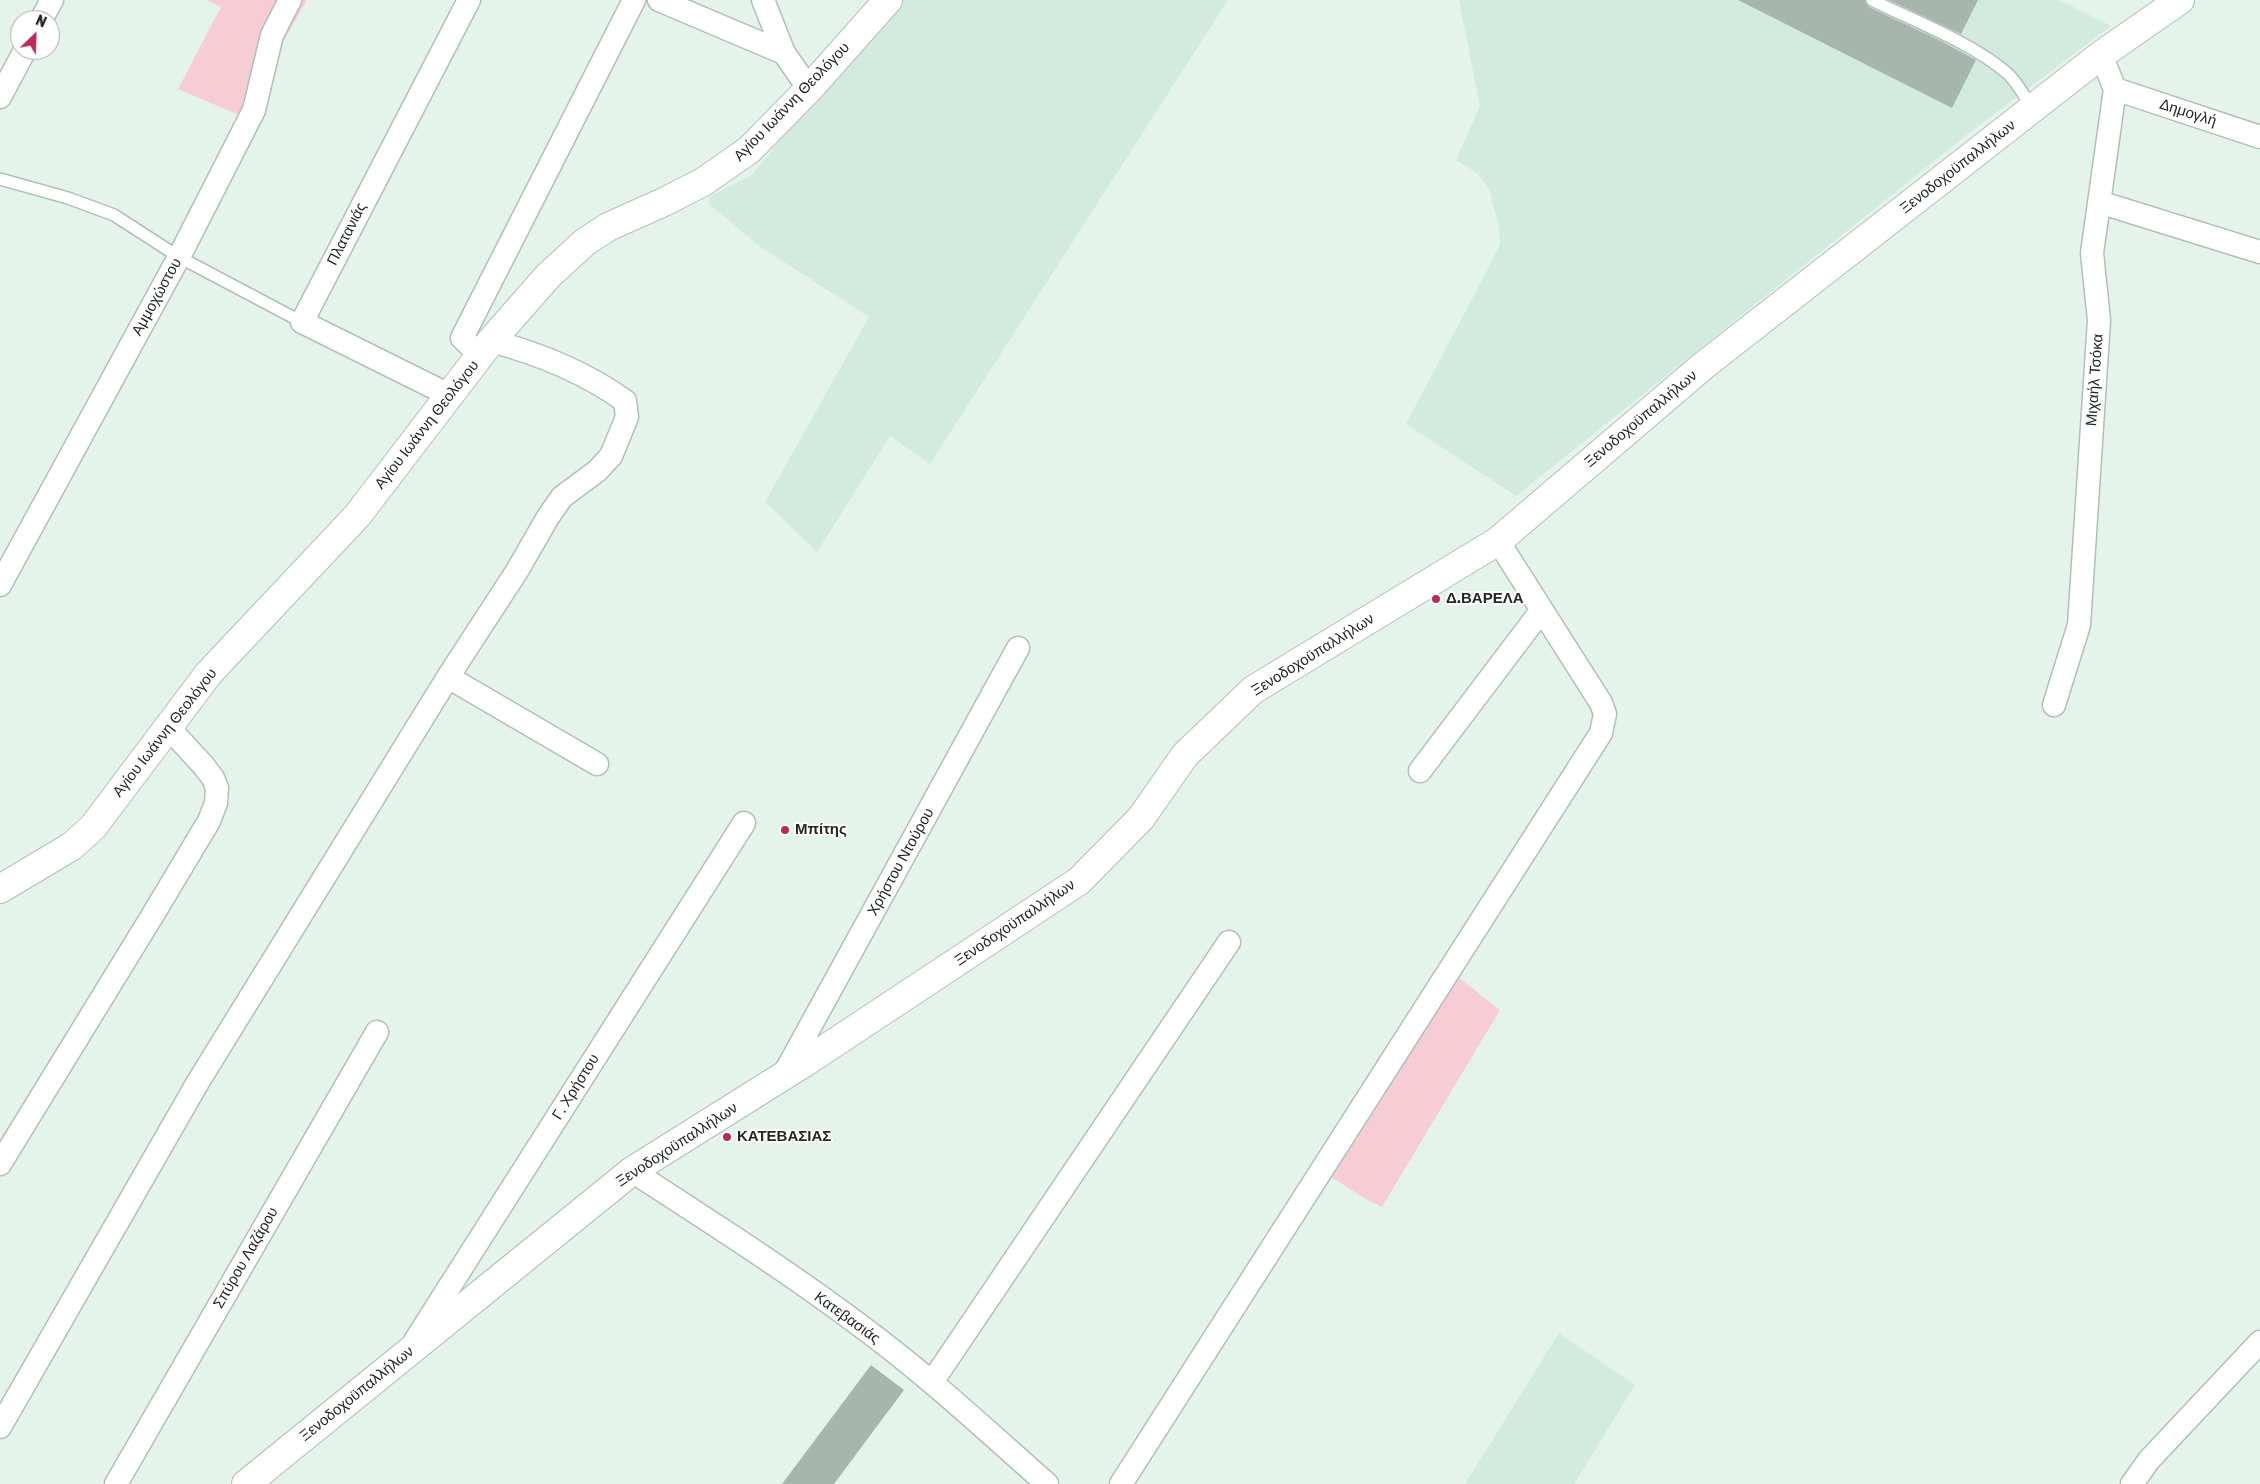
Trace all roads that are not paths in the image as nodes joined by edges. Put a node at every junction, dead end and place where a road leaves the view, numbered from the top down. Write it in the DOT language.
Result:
graph roads {
  1 [pos="290,0"];
  2 [pos="468,0"];
  3 [pos="634,0"];
  4 [pos="659,0"];
  5 [pos="763,0"];
  6 [pos="888,0"];
  7 [pos="1872,0"];
  8 [pos="2180,0"];
  9 [pos="784,53"];
  10 [pos="2102,55"];
  11 [pos="20,60"];
  12 [pos="809,89"];
  13 [pos="2115,89"];
  14 [pos="0,97"];
  15 [pos="2032,109"];
  16 [pos="2260,137"];
  17 [pos="0,179"];
  18 [pos="2099,202"];
  19 [pos="2260,252"];
  20 [pos="179,257"];
  21 [pos="302,322"];
  22 [pos="486,348"];
  23 [pos="449,395"];
  24 [pos="1498,541"];
  25 [pos="0,585"];
  26 [pos="1541,611"];
  27 [pos="1018,648"];
  28 [pos="448,676"];
  29 [pos="2054,705"];
  30 [pos="168,728"];
  31 [pos="597,764"];
  32 [pos="1420,771"];
  33 [pos="744,823"];
  34 [pos="0,889"];
  35 [pos="1229,942"];
  36 [pos="377,1032"];
  37 [pos="783,1076"];
  38 [pos="0,1164"];
  39 [pos="632,1171"];
  40 [pos="2260,1342"];
  41 [pos="408,1352"];
  42 [pos="932,1382"];
  43 [pos="0,1427"];
  44 [pos="116,1484"];
  45 [pos="246,1484"];
  46 [pos="1047,1484"];
  47 [pos="1121,1484"];
  48 [pos="2132,1484"];
  1 -- 20 [label="street, Αμμοχώστου"];
  2 -- 21 [label="street, Πλατανιάς"];
  3 -- 22 [label="street"];
  4 -- 9 [label="street"];
  5 -- 9 [label="street"];
  6 -- 12 [label="street, Αγίου Ιωάννη Θεολόγου"];
  7 -- 15 [label="lane"];
  8 -- 10 [label="street, Ξενοδοχοϋπαλλήλων"];
  9 -- 12 [label="street"];
  10 -- 13 [label="street, Μιχαήλ Τσόκα"];
  10 -- 15 [label="street, Ξενοδοχοϋπαλλήλων"];
  11 -- 14 [label="street"];
  12 -- 22 [label="street, Αγίου Ιωάννη Θεολόγου"];
  13 -- 16 [label="street, Δημογλή"];
  13 -- 18 [label="street, Μιχαήλ Τσόκα"];
  15 -- 24 [label="street, Ξενοδοχοϋπαλλήλων"];
  17 -- 20 [label="lane"];
  18 -- 19 [label="street"];
  18 -- 29 [label="street, Μιχαήλ Τσόκα"];
  20 -- 21 [label="lane"];
  20 -- 25 [label="street, Αμμοχώστου"];
  21 -- 23 [label="street"];
  22 -- 23 [label="street, Αγίου Ιωάννη Θεολόγου"];
  22 -- 28 [label="street"];
  23 -- 30 [label="street, Αγίου Ιωάννη Θεολόγου"];
  24 -- 26 [label="street"];
  24 -- 37 [label="street, Ξενοδοχοϋπαλλήλων"];
  26 -- 32 [label="street"];
  26 -- 47 [label="street"];
  27 -- 37 [label="street, Χρήστου Ντούρου"];
  28 -- 31 [label="street"];
  28 -- 43 [label="street"];
  30 -- 34 [label="street, Αγίου Ιωάννη Θεολόγου"];
  30 -- 38 [label="street"];
  33 -- 41 [label="street, Γ. Χρήστου"];
  35 -- 42 [label="street"];
  36 -- 44 [label="street, Σπύρου Λαζάρου"];
  37 -- 39 [label="street, Ξενοδοχοϋπαλλήλων"];
  39 -- 41 [label="street, Ξενοδοχοϋπαλλήλων"];
  39 -- 42 [label="street, Κατεβασιάς"];
  40 -- 48 [label="street"];
  41 -- 45 [label="street, Ξενοδοχοϋπαλλήλων"];
  42 -- 46 [label="street, Κατεβασιάς"];
}
